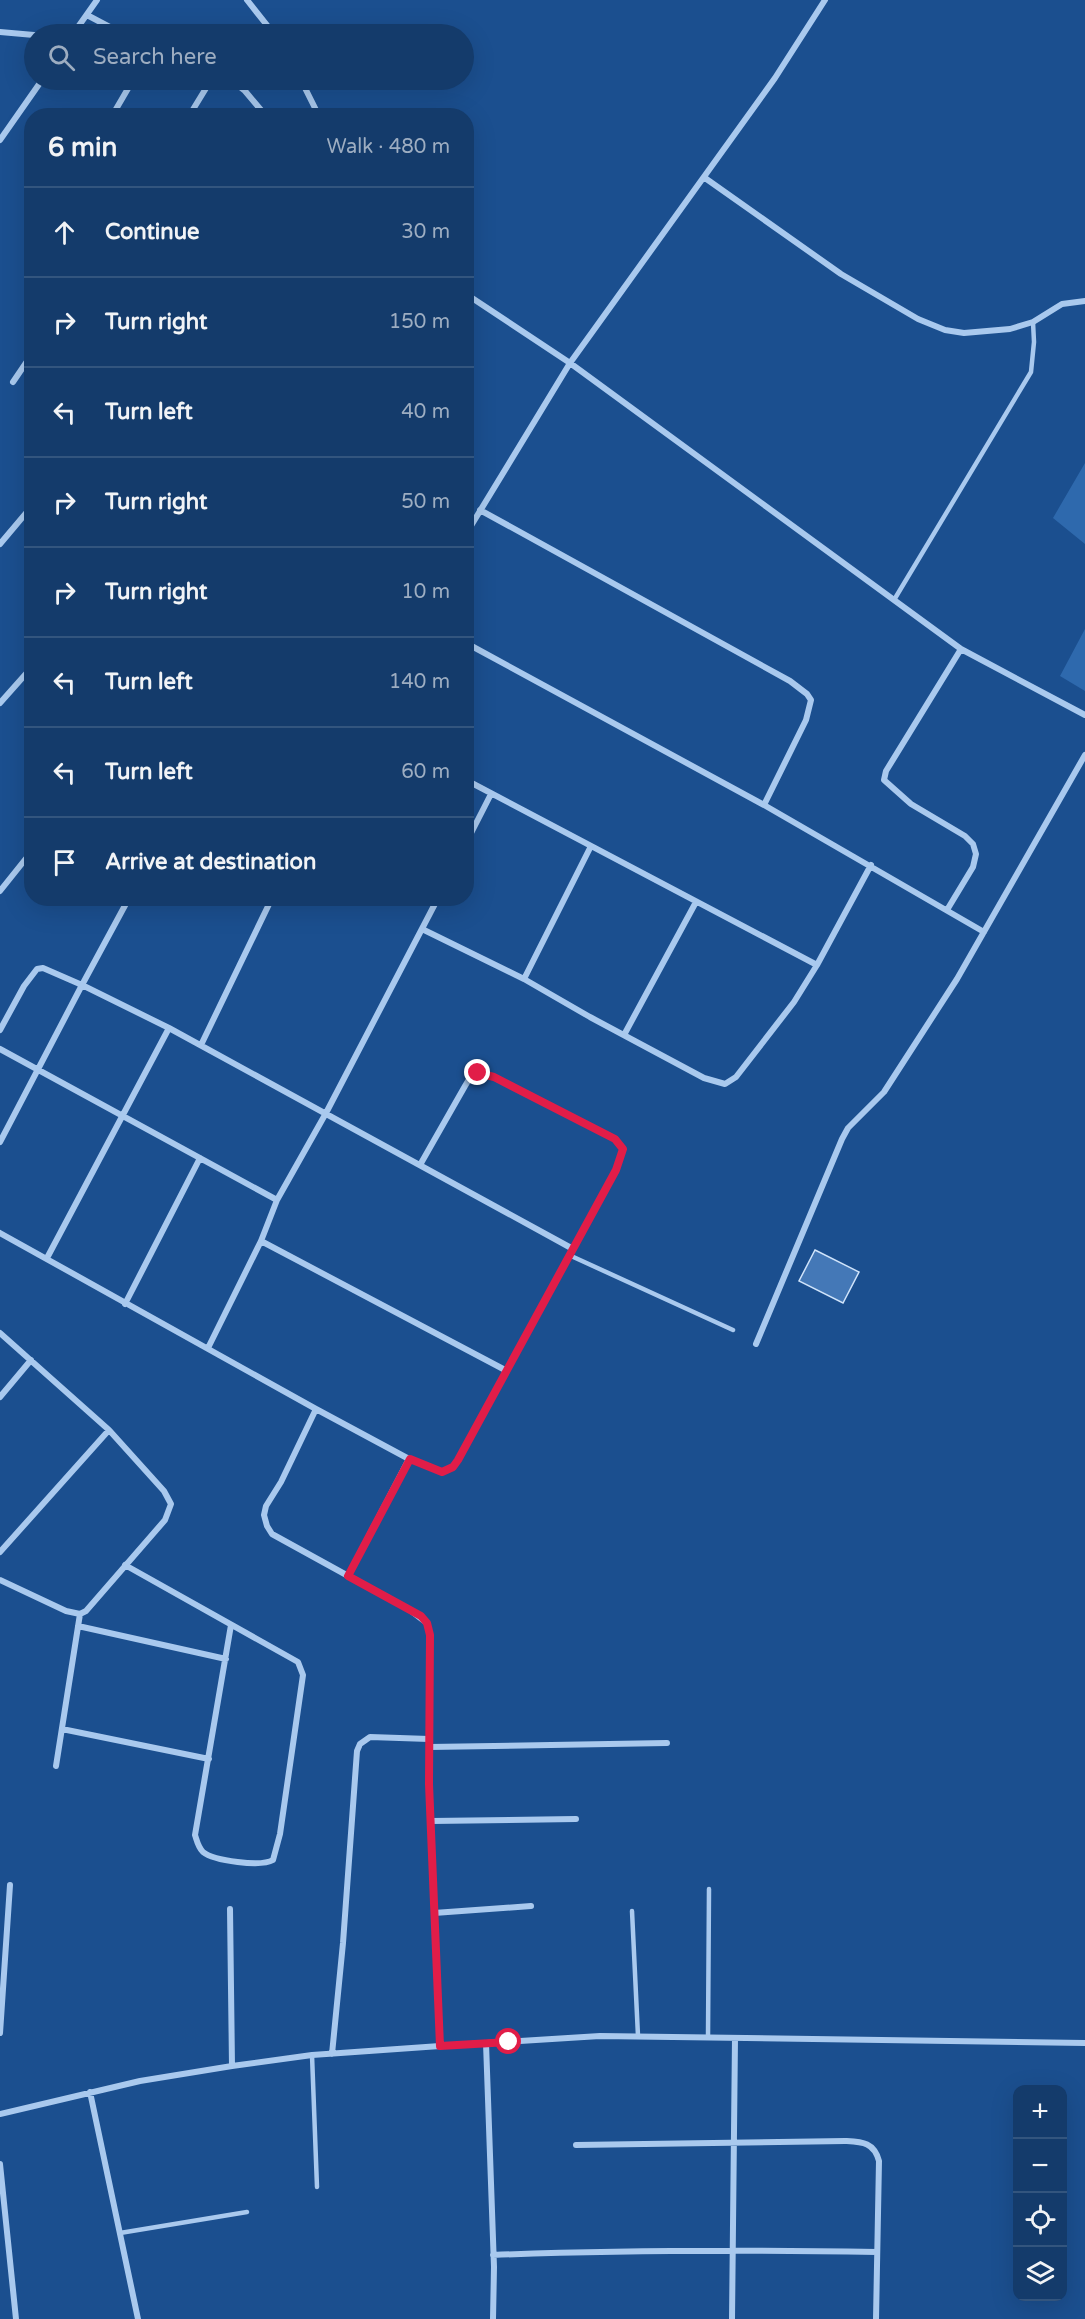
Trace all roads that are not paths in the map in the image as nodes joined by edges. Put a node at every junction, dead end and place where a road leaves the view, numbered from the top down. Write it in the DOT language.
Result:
graph roads {
  1 [pos="97,0"];
  2 [pos="247,0"];
  3 [pos="825,0"];
  4 [pos="87,15"];
  5 [pos="80,24"];
  6 [pos="104,24"];
  7 [pos="266,24"];
  8 [pos="0,32"];
  9 [pos="24,34"];
  10 [pos="35,90"];
  11 [pos="127,90"];
  12 [pos="206,90"];
  13 [pos="244,90"];
  14 [pos="306,90"];
  15 [pos="117,108"];
  16 [pos="194,108"];
  17 [pos="259,108"];
  18 [pos="315,108"];
  19 [pos="0,140"];
  20 [pos="705,178"];
  21 [pos="474,299"];
  22 [pos="1085,301"];
  23 [pos="1033,322"];
  24 [pos="570,363"];
  25 [pos="24,366"];
  26 [pos="13,382"];
  27 [pos="480,510"];
  28 [pos="24,516"];
  29 [pos="474,520"];
  30 [pos="0,544"];
  31 [pos="894,600"];
  32 [pos="474,647"];
  33 [pos="961,649"];
  34 [pos="24,676"];
  35 [pos="0,703"];
  36 [pos="1085,714"];
  37 [pos="1085,755"];
  38 [pos="474,784"];
  39 [pos="491,794"];
  40 [pos="764,805"];
  41 [pos="474,827"];
  42 [pos="591,846"];
  43 [pos="24,860"];
  44 [pos="871,865"];
  45 [pos="0,891"];
  46 [pos="696,902"];
  47 [pos="125,906"];
  48 [pos="268,906"];
  49 [pos="434,906"];
  50 [pos="947,910"];
  51 [pos="422,929"];
  52 [pos="984,932"];
  53 [pos="817,966"];
  54 [pos="524,979"];
  55 [pos="82,986"];
  56 [pos="169,1028"];
  57 [pos="0,1030"];
  58 [pos="624,1035"];
  59 [pos="201,1046"];
  60 [pos="0,1049"];
  61 [pos="39,1070"];
  62 [pos="326,1113"];
  63 [pos="122,1115"];
  64 [pos="0,1142"];
  65 [pos="200,1158"];
  66 [pos="420,1165"];
  67 [pos="277,1200"];
  68 [pos="0,1233"];
  69 [pos="261,1241"];
  70 [pos="571,1252"];
  71 [pos="47,1258"];
  72 [pos="125,1304"];
  73 [pos="733,1330"];
  74 [pos="0,1333"];
  75 [pos="756,1344"];
  76 [pos="208,1348"];
  77 [pos="31,1360"];
  78 [pos="507,1371"];
  79 [pos="0,1397"];
  80 [pos="316,1409"];
  81 [pos="110,1430"];
  82 [pos="410,1459"];
  83 [pos="0,1552"];
  84 [pos="125,1565"];
  85 [pos="348,1576"];
  86 [pos="0,1580"];
  87 [pos="80,1614"];
  88 [pos="231,1625"];
  89 [pos="78,1626"];
  90 [pos="226,1659"];
  91 [pos="62,1729"];
  92 [pos="429,1743"];
  93 [pos="667,1743"];
  94 [pos="209,1759"];
  95 [pos="56,1766"];
  96 [pos="576,1819"];
  97 [pos="431,1821"];
  98 [pos="10,1886"];
  99 [pos="708,1889"];
  100 [pos="531,1906"];
  101 [pos="230,1909"];
  102 [pos="632,1911"];
  103 [pos="435,1913"];
  104 [pos="0,2033"];
  105 [pos="638,2036"];
  106 [pos="708,2037"];
  107 [pos="735,2038"];
  108 [pos="486,2043"];
  109 [pos="1085,2043"];
  110 [pos="440,2046"];
  111 [pos="332,2054"];
  112 [pos="312,2055"];
  113 [pos="232,2066"];
  114 [pos="90,2092"];
  115 [pos="0,2114"];
  116 [pos="734,2142"];
  117 [pos="576,2145"];
  118 [pos="0,2164"];
  119 [pos="317,2187"];
  120 [pos="247,2212"];
  121 [pos="120,2233"];
  122 [pos="9,2236"];
  123 [pos="0,2237"];
  124 [pos="734,2250"];
  125 [pos="877,2252"];
  126 [pos="493,2255"];
  127 [pos="16,2319"];
  128 [pos="138,2319"];
  129 [pos="493,2319"];
  130 [pos="732,2319"];
  131 [pos="876,2319"];
  1 -- 4 [label="street"];
  2 -- 7 [label="street"];
  3 -- 20 [label="street"];
  4 -- 5 [label="street"];
  4 -- 6 [label="street"];
  8 -- 9 [label="street"];
  10 -- 19 [label="street"];
  11 -- 15 [label="street"];
  12 -- 16 [label="street"];
  13 -- 17 [label="street"];
  14 -- 18 [label="street"];
  20 -- 23 [label="street"];
  20 -- 24 [label="street"];
  21 -- 24 [label="street"];
  22 -- 23 [label="street"];
  23 -- 31 [label="lane"];
  24 -- 27 [label="street"];
  24 -- 31 [label="street"];
  25 -- 26 [label="street"];
  27 -- 29 [label="street"];
  27 -- 40 [label="street"];
  28 -- 30 [label="street"];
  31 -- 33 [label="street"];
  32 -- 40 [label="street"];
  33 -- 36 [label="street"];
  33 -- 50 [label="street"];
  34 -- 35 [label="street"];
  37 -- 52 [label="street"];
  38 -- 39 [label="street"];
  39 -- 41 [label="street"];
  39 -- 42 [label="street"];
  40 -- 44 [label="street"];
  42 -- 46 [label="street"];
  42 -- 54 [label="street"];
  43 -- 45 [label="street"];
  44 -- 50 [label="street"];
  44 -- 53 [label="street"];
  46 -- 53 [label="street"];
  46 -- 58 [label="street"];
  47 -- 55 [label="street"];
  48 -- 59 [label="street"];
  49 -- 51 [label="street"];
  50 -- 52 [label="street"];
  51 -- 54 [label="street"];
  51 -- 62 [label="street"];
  52 -- 75 [label="street"];
  53 -- 58 [label="street"];
  54 -- 58 [label="street"];
  55 -- 56 [label="street"];
  55 -- 57 [label="street"];
  55 -- 61 [label="street"];
  56 -- 59 [label="street"];
  56 -- 63 [label="street"];
  59 -- 62 [label="street"];
  60 -- 61 [label="street"];
  61 -- 63 [label="street"];
  61 -- 64 [label="street"];
  62 -- 66 [label="street"];
  62 -- 67 [label="street"];
  63 -- 65 [label="street"];
  63 -- 71 [label="street"];
  65 -- 67 [label="street"];
  65 -- 72 [label="street"];
  66 -- 70 [label="street"];
  66 -- 70 [label="street"];
  67 -- 69 [label="street"];
  68 -- 71 [label="street"];
  69 -- 76 [label="street"];
  69 -- 78 [label="street"];
  70 -- 73 [label="lane"];
  70 -- 78 [label="street"];
  71 -- 72 [label="street"];
  72 -- 76 [label="street"];
  74 -- 77 [label="street"];
  76 -- 80 [label="street"];
  77 -- 79 [label="street"];
  77 -- 81 [label="street"];
  78 -- 82 [label="street"];
  80 -- 82 [label="street"];
  80 -- 85 [label="street"];
  81 -- 83 [label="street"];
  81 -- 84 [label="street"];
  82 -- 85 [label="street"];
  84 -- 87 [label="street"];
  84 -- 88 [label="street"];
  85 -- 92 [label="street"];
  86 -- 87 [label="street"];
  87 -- 89 [label="street"];
  88 -- 90 [label="street"];
  88 -- 94 [label="street"];
  89 -- 90 [label="street"];
  89 -- 91 [label="street"];
  90 -- 94 [label="street"];
  91 -- 94 [label="street"];
  91 -- 95 [label="street"];
  92 -- 93 [label="street"];
  92 -- 97 [label="street"];
  92 -- 111 [label="street"];
  96 -- 97 [label="street"];
  97 -- 103 [label="street"];
  98 -- 104 [label="street"];
  99 -- 106 [label="lane"];
  100 -- 103 [label="street"];
  101 -- 113 [label="street"];
  102 -- 105 [label="lane"];
  103 -- 110 [label="street"];
  105 -- 106 [label="street"];
  105 -- 108 [label="street"];
  106 -- 107 [label="street"];
  107 -- 109 [label="street"];
  107 -- 116 [label="street"];
  108 -- 110 [label="street"];
  108 -- 126 [label="street"];
  110 -- 111 [label="street"];
  111 -- 112 [label="street"];
  112 -- 113 [label="street"];
  112 -- 119 [label="lane"];
  113 -- 114 [label="street"];
  114 -- 115 [label="street"];
  114 -- 121 [label="street"];
  116 -- 117 [label="street"];
  116 -- 124 [label="street"];
  116 -- 125 [label="street"];
  118 -- 122 [label="street"];
  120 -- 121 [label="lane"];
  121 -- 128 [label="street"];
  122 -- 123 [label="street"];
  122 -- 127 [label="street"];
  124 -- 125 [label="street"];
  124 -- 126 [label="street"];
  124 -- 130 [label="street"];
  125 -- 131 [label="street"];
  126 -- 129 [label="street"];
}
